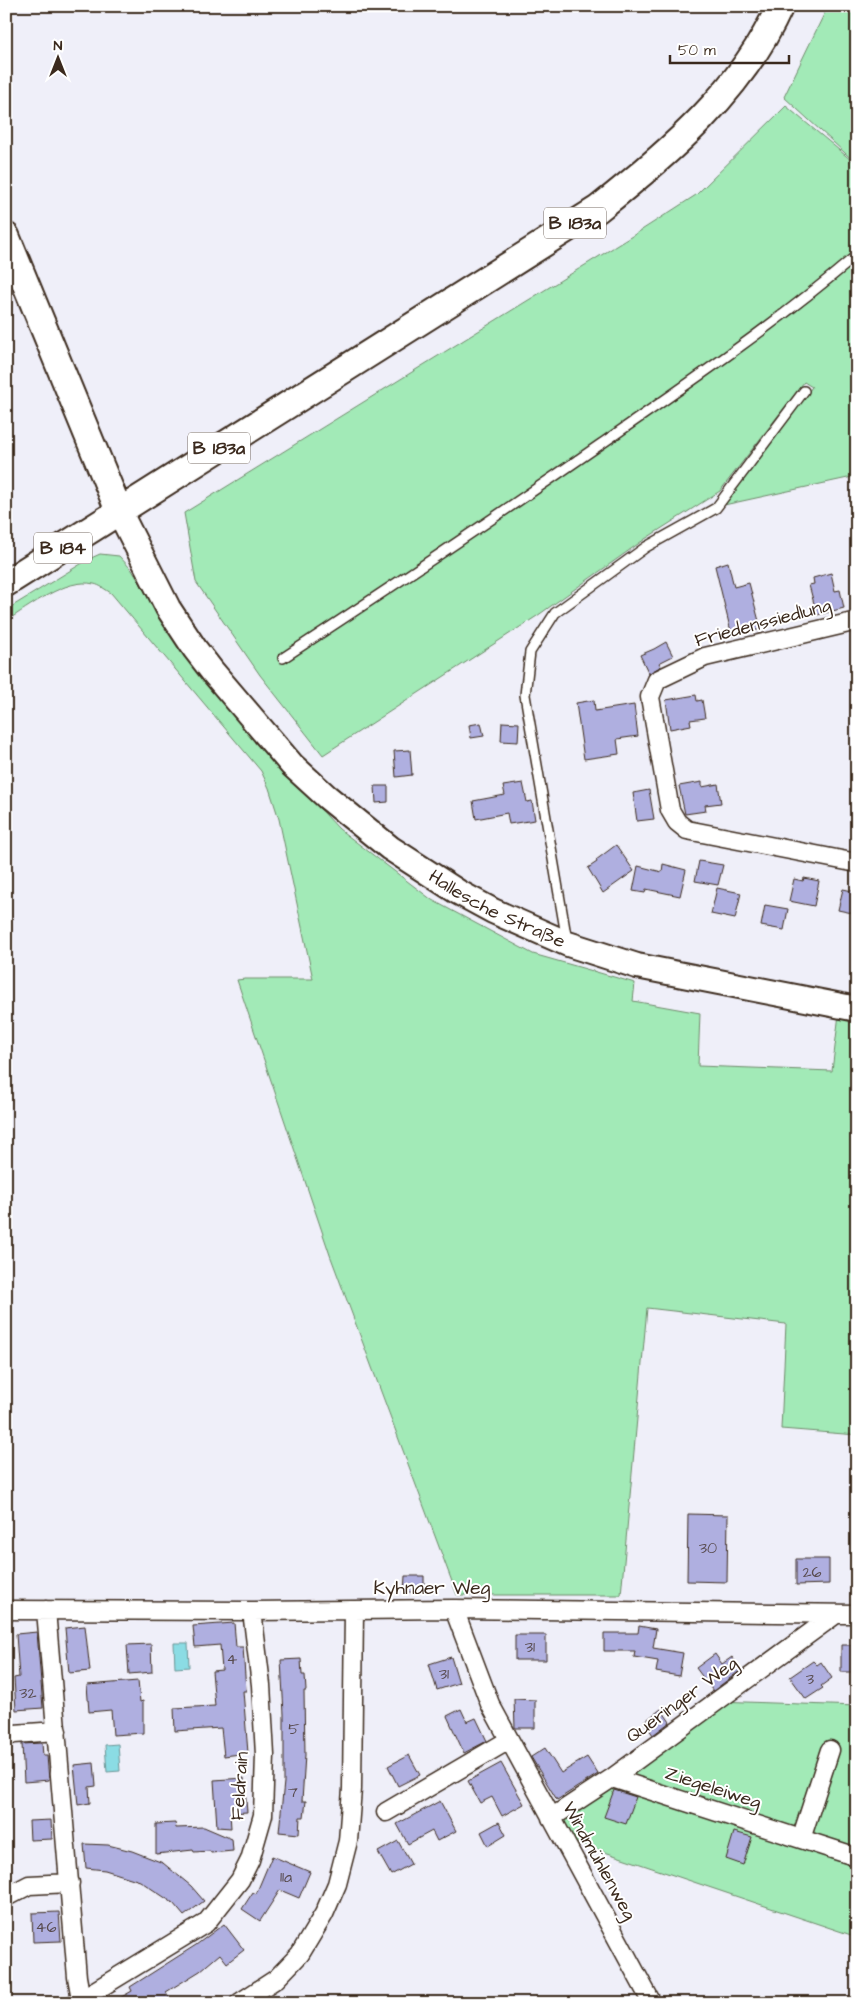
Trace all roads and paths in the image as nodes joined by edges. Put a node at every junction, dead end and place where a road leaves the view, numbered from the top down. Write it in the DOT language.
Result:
graph roads {
  1 [pos="780,6"];
  2 [pos="6,236"];
  3 [pos="857,255"];
  4 [pos="804,391"];
  5 [pos="119,511"];
  6 [pos="6,583"];
  7 [pos="857,620"];
  8 [pos="283,658"];
  9 [pos="857,863"];
  10 [pos="568,944"];
  11 [pos="857,1009"];
  12 [pos="454,1609"];
  13 [pos="6,1610"];
  14 [pos="46,1610"];
  15 [pos="354,1610"];
  16 [pos="252,1611"];
  17 [pos="836,1614"];
  18 [pos="857,1614"];
  19 [pos="57,1731"];
  20 [pos="6,1737"];
  21 [pos="509,1740"];
  22 [pos="830,1750"];
  23 [pos="612,1778"];
  24 [pos="386,1812"];
  25 [pos="551,1818"];
  26 [pos="802,1839"];
  27 [pos="857,1857"];
  28 [pos="70,1883"];
  29 [pos="6,1897"];
  30 [pos="78,2001"];
  31 [pos="239,2003"];
  32 [pos="652,2003"];
  1 -- 5 [label="main road, B 183a"];
  2 -- 5 [label="main road"];
  3 -- 8 [label="lane"];
  4 -- 10 [label="lane"];
  5 -- 6 [label="main road, B 184"];
  5 -- 10 [label="street, Hallesche Straße"];
  7 -- 9 [label="street, Friedenssiedlung"];
  10 -- 11 [label="street, Hallesche Straße"];
  12 -- 15 [label="street, Kyhnaer Weg"];
  12 -- 17 [label="street, Kyhnaer Weg"];
  12 -- 21 [label="street, Windmühlenweg"];
  13 -- 14 [label="street, Kyhnaer Weg"];
  14 -- 16 [label="street, Kyhnaer Weg"];
  14 -- 19 [label="street, Feldrain"];
  15 -- 16 [label="street, Kyhnaer Weg"];
  15 -- 31 [label="street"];
  16 -- 30 [label="street, Feldrain"];
  17 -- 18 [label="street, Kyhnaer Weg"];
  17 -- 23 [label="street, Queringer Weg"];
  19 -- 20 [label="street"];
  19 -- 28 [label="street, Feldrain"];
  21 -- 24 [label="street"];
  21 -- 25 [label="street, Windmühlenweg"];
  22 -- 26 [label="street"];
  23 -- 25 [label="street, Queringer Weg"];
  23 -- 26 [label="street, Ziegeleiweg"];
  25 -- 32 [label="street, Windmühlenweg"];
  26 -- 27 [label="street, Ziegeleiweg"];
  28 -- 29 [label="street"];
  28 -- 30 [label="street, Feldrain"];
}
